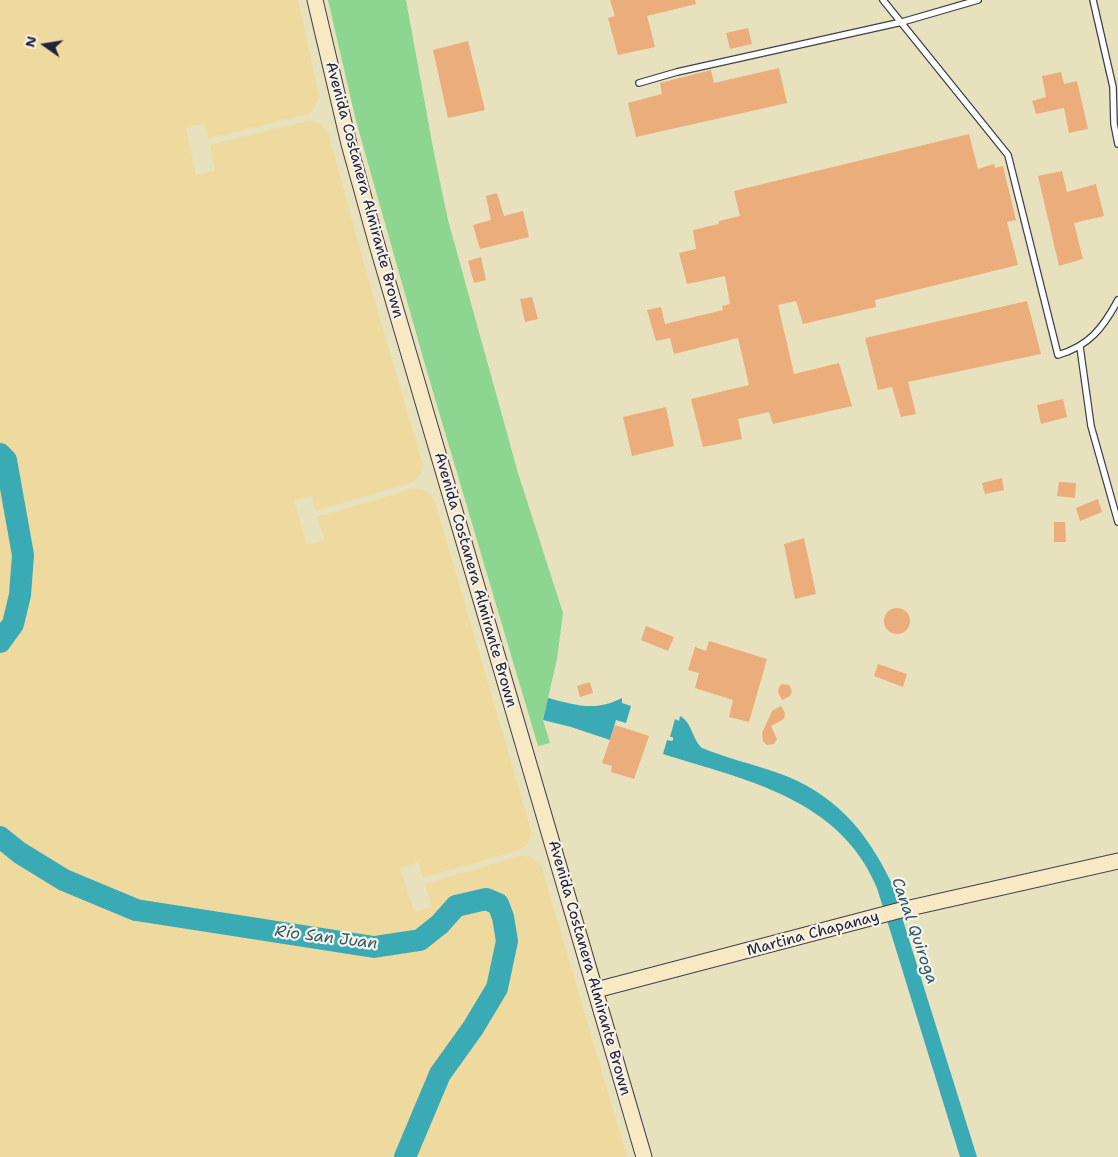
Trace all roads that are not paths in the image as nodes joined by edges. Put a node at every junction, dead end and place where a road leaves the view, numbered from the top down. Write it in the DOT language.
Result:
graph roads {
  1 [pos="315,0"];
  2 [pos="883,0"];
  3 [pos="978,0"];
  4 [pos="1093,0"];
  5 [pos="902,22"];
  6 [pos="639,83"];
  7 [pos="1118,144"];
  8 [pos="1118,300"];
  9 [pos="1080,347"];
  10 [pos="1118,522"];
  11 [pos="1118,861"];
  12 [pos="596,990"];
  13 [pos="644,1157"];
  1 -- 12 [label="main road, Avenida Costanera Almirante Brown"];
  2 -- 5 [label="lane"];
  3 -- 5 [label="lane"];
  4 -- 7 [label="lane"];
  5 -- 6 [label="lane"];
  5 -- 9 [label="lane"];
  8 -- 9 [label="lane"];
  9 -- 10 [label="lane"];
  11 -- 12 [label="main road, Martina Chapanay"];
  12 -- 13 [label="main road, Avenida Costanera Almirante Brown"];
}
